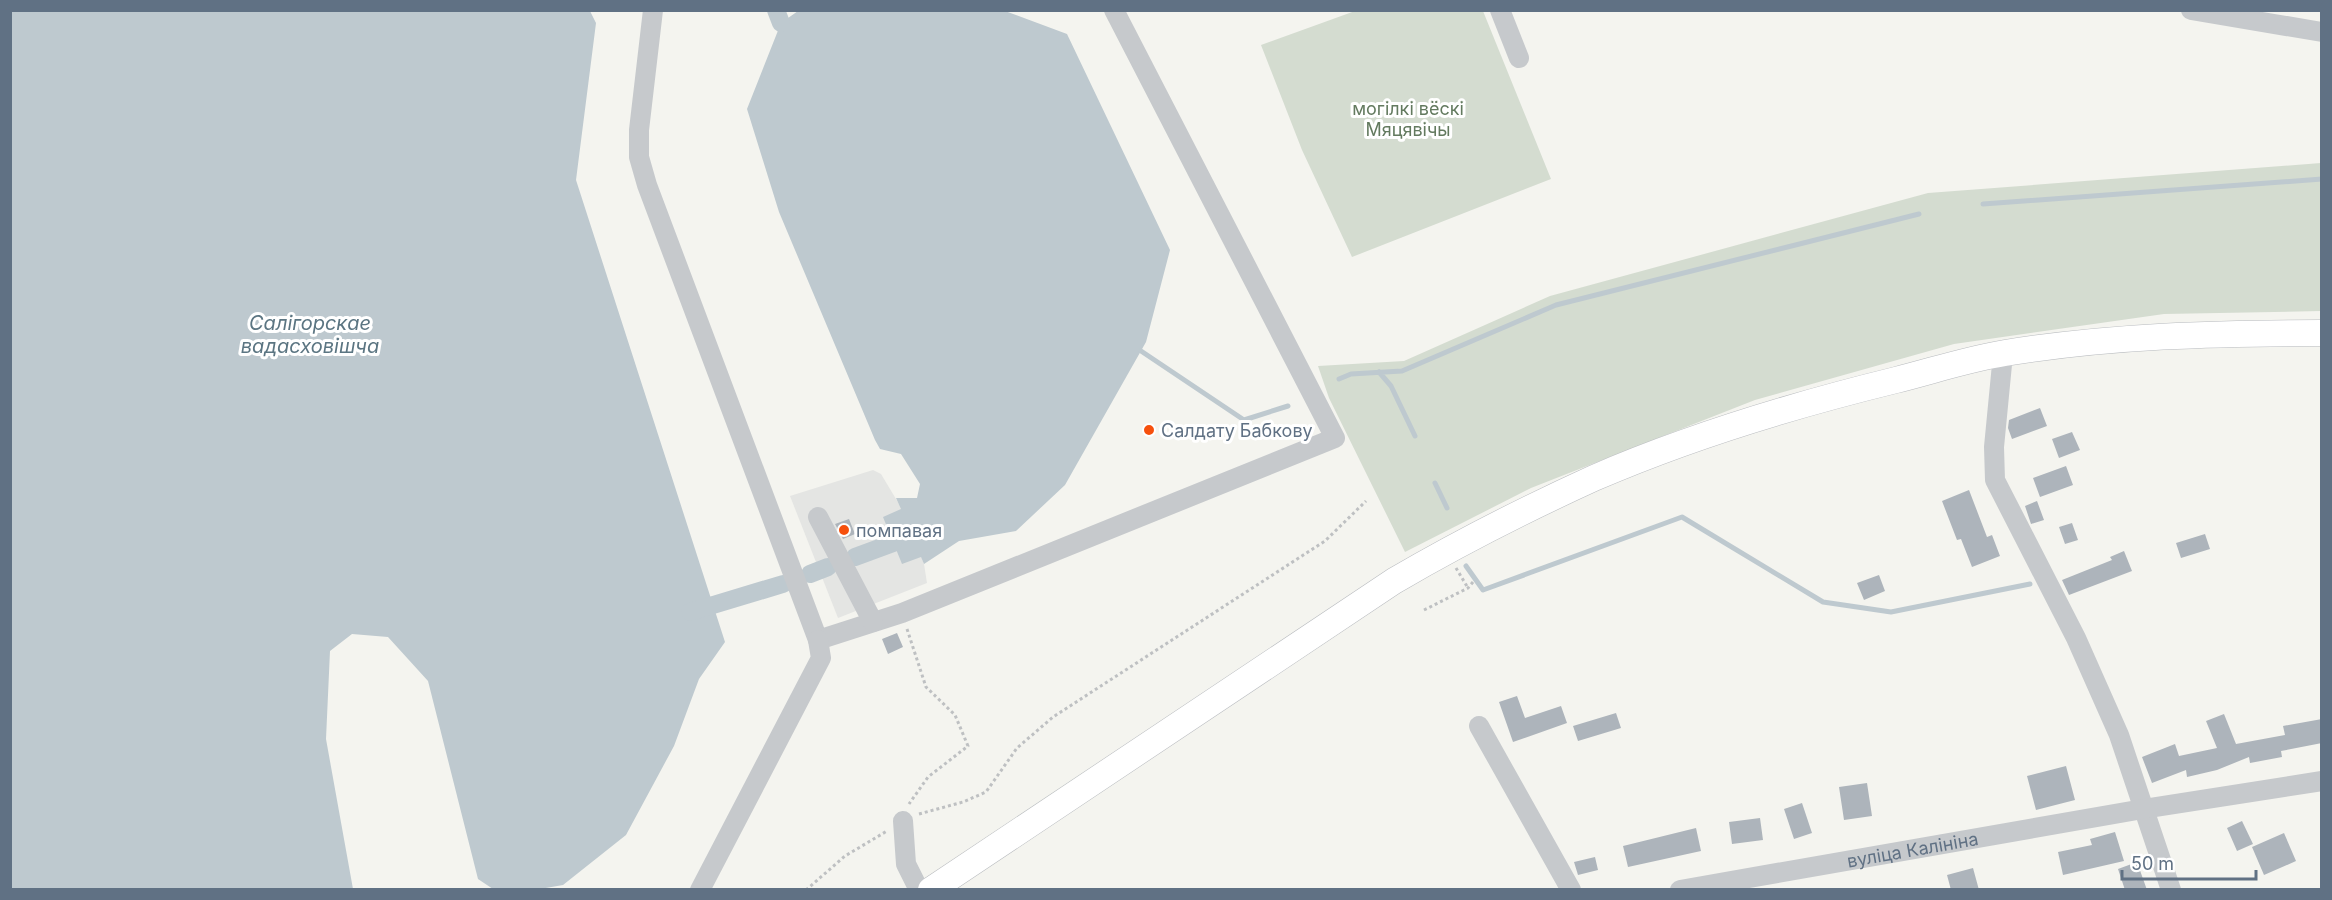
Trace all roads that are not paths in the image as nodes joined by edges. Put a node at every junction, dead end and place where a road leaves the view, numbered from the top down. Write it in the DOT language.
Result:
graph roads {
  1 [pos="653,10"];
  2 [pos="1114,10"];
  3 [pos="1500,10"];
  4 [pos="2191,10"];
  5 [pos="2322,32"];
  6 [pos="1519,58"];
  7 [pos="2322,333"];
  8 [pos="2003,354"];
  9 [pos="818,518"];
  10 [pos="873,622"];
  11 [pos="818,640"];
  12 [pos="1479,726"];
  13 [pos="2322,781"];
  14 [pos="2143,809"];
  15 [pos="903,821"];
  16 [pos="700,890"];
  17 [pos="919,890"];
  18 [pos="931,890"];
  19 [pos="1571,890"];
  20 [pos="1680,890"];
  21 [pos="2171,890"];
  1 -- 11 [label="street"];
  2 -- 10 [label="street"];
  3 -- 6 [label="street"];
  4 -- 5 [label="street"];
  7 -- 8 [label="main road"];
  8 -- 14 [label="street"];
  8 -- 18 [label="main road"];
  9 -- 10 [label="street"];
  10 -- 11 [label="street"];
  11 -- 16 [label="street"];
  12 -- 19 [label="street"];
  13 -- 14 [label="street, вуліца Калініна"];
  14 -- 20 [label="street, вуліца Калініна"];
  14 -- 21 [label="street"];
  15 -- 17 [label="street"];
}
